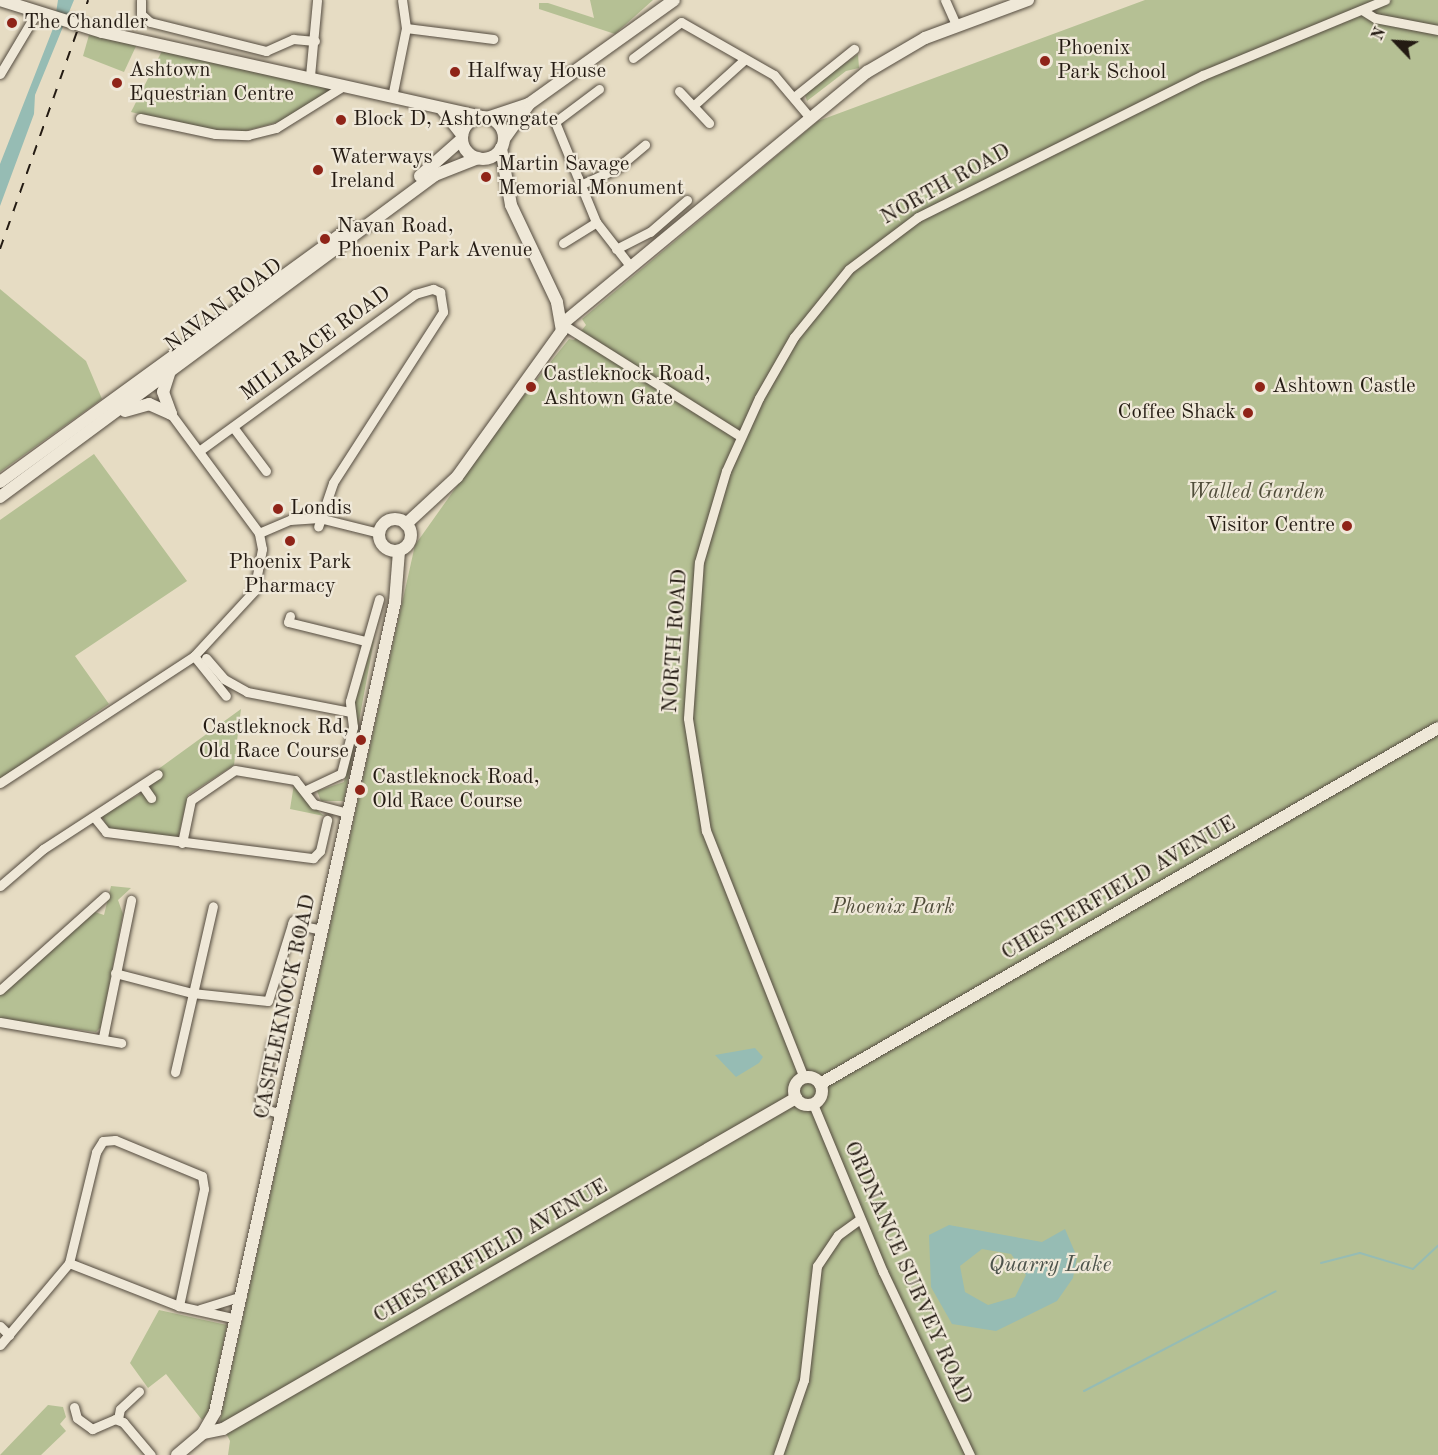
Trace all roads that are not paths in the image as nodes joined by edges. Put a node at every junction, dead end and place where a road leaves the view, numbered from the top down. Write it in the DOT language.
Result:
graph roads {
  1 [pos="0,0"];
  2 [pos="141,0"];
  3 [pos="317,0"];
  4 [pos="402,0"];
  5 [pos="945,0"];
  6 [pos="1028,0"];
  7 [pos="1385,0"];
  8 [pos="667,2"];
  9 [pos="1362,10"];
  10 [pos="37,12"];
  11 [pos="956,25"];
  12 [pos="406,28"];
  13 [pos="1438,30"];
  14 [pos="493,39"];
  15 [pos="315,41"];
  16 [pos="854,48"];
  17 [pos="633,58"];
  18 [pos="745,59"];
  19 [pos="0,74"];
  20 [pos="310,76"];
  21 [pos="345,85"];
  22 [pos="598,89"];
  23 [pos="680,91"];
  24 [pos="392,97"];
  25 [pos="794,97"];
  26 [pos="528,104"];
  27 [pos="693,106"];
  28 [pos="442,109"];
  29 [pos="485,117"];
  30 [pos="140,118"];
  31 [pos="811,119"];
  32 [pos="709,123"];
  33 [pos="462,137"];
  34 [pos="503,144"];
  35 [pos="645,144"];
  36 [pos="483,158"];
  37 [pos="502,172"];
  38 [pos="580,185"];
  39 [pos="687,201"];
  40 [pos="596,222"];
  41 [pos="563,243"];
  42 [pos="616,249"];
  43 [pos="631,267"];
  44 [pos="562,324"];
  45 [pos="170,370"];
  46 [pos="171,414"];
  47 [pos="101,423"];
  48 [pos="233,427"];
  49 [pos="740,436"];
  50 [pos="200,451"];
  51 [pos="266,471"];
  52 [pos="0,482"];
  53 [pos="0,497"];
  54 [pos="319,522"];
  55 [pos="406,524"];
  56 [pos="259,533"];
  57 [pos="379,533"];
  58 [pos="399,551"];
  59 [pos="379,599"];
  60 [pos="290,616"];
  61 [pos="365,641"];
  62 [pos="194,656"];
  63 [pos="206,658"];
  64 [pos="239,689"];
  65 [pos="351,712"];
  66 [pos="1438,728"];
  67 [pos="158,774"];
  68 [pos="0,783"];
  69 [pos="142,785"];
  70 [pos="306,790"];
  71 [pos="151,798"];
  72 [pos="348,813"];
  73 [pos="94,817"];
  74 [pos="327,820"];
  75 [pos="182,843"];
  76 [pos="0,886"];
  77 [pos="105,896"];
  78 [pos="131,900"];
  79 [pos="213,906"];
  80 [pos="322,930"];
  81 [pos="115,973"];
  82 [pos="0,990"];
  83 [pos="192,993"];
  84 [pos="0,1022"];
  85 [pos="103,1037"];
  86 [pos="272,1042"];
  87 [pos="121,1043"];
  88 [pos="175,1072"];
  89 [pos="804,1078"];
  90 [pos="820,1084"];
  91 [pos="796,1098"];
  92 [pos="813,1104"];
  93 [pos="282,1114"];
  94 [pos="860,1219"];
  95 [pos="69,1263"];
  96 [pos="242,1296"];
  97 [pos="179,1306"];
  98 [pos="195,1310"];
  99 [pos="237,1319"];
  100 [pos="0,1326"];
  101 [pos="9,1335"];
  102 [pos="0,1346"];
  103 [pos="139,1391"];
  104 [pos="74,1407"];
  105 [pos="118,1419"];
  106 [pos="203,1433"];
  107 [pos="151,1455"];
  108 [pos="177,1455"];
  109 [pos="778,1455"];
  110 [pos="970,1455"];
  1 -- 10 [label="main road"];
  2 -- 15 [label="street"];
  3 -- 15 [label="street"];
  4 -- 12 [label="street"];
  5 -- 11 [label="street"];
  6 -- 11 [label="main road"];
  7 -- 9 [label="street, NORTH ROAD"];
  8 -- 26 [label="main road"];
  9 -- 13 [label="street"];
  9 -- 49 [label="street, NORTH ROAD"];
  10 -- 19 [label="street"];
  10 -- 20 [label="main road"];
  11 -- 31 [label="main road"];
  12 -- 14 [label="street"];
  12 -- 24 [label="street"];
  15 -- 20 [label="street"];
  16 -- 25 [label="street"];
  17 -- 18 [label="street"];
  18 -- 25 [label="street"];
  18 -- 27 [label="street"];
  20 -- 21 [label="main road"];
  21 -- 24 [label="main road"];
  21 -- 30 [label="street"];
  22 -- 38 [label="street"];
  23 -- 27 [label="street"];
  24 -- 28 [label="main road"];
  25 -- 31 [label="street"];
  26 -- 29 [label="main road"];
  26 -- 34 [label="main road"];
  27 -- 32 [label="street"];
  28 -- 29 [label="main road"];
  28 -- 33 [label="main road"];
  29 -- 33 [label="main road"];
  29 -- 34 [label="main road"];
  31 -- 43 [label="main road"];
  33 -- 36 [label="main road"];
  33 -- 52 [label="main road, NAVAN ROAD"];
  34 -- 36 [label="main road"];
  34 -- 37 [label="main road"];
  35 -- 38 [label="street"];
  36 -- 37 [label="main road"];
  36 -- 45 [label="main road, NAVAN ROAD"];
  37 -- 44 [label="main road"];
  38 -- 40 [label="street"];
  39 -- 42 [label="street"];
  40 -- 41 [label="street"];
  40 -- 42 [label="street"];
  42 -- 43 [label="street"];
  43 -- 44 [label="main road"];
  44 -- 49 [label="street"];
  44 -- 55 [label="main road"];
  45 -- 46 [label="main road"];
  45 -- 47 [label="main road, NAVAN ROAD"];
  46 -- 47 [label="main road"];
  46 -- 50 [label="street"];
  47 -- 53 [label="main road, NAVAN ROAD"];
  48 -- 50 [label="street, MILLRACE ROAD"];
  48 -- 51 [label="street"];
  48 -- 54 [label="street, MILLRACE ROAD"];
  49 -- 89 [label="street, NORTH ROAD"];
  50 -- 56 [label="street"];
  54 -- 56 [label="street"];
  54 -- 57 [label="street"];
  55 -- 57 [label="main road"];
  55 -- 58 [label="main road"];
  56 -- 62 [label="street"];
  57 -- 58 [label="main road"];
  58 -- 72 [label="main road, CASTLEKNOCK ROAD"];
  59 -- 61 [label="street"];
  60 -- 61 [label="street"];
  61 -- 65 [label="street"];
  62 -- 64 [label="street"];
  62 -- 68 [label="street"];
  63 -- 64 [label="street"];
  64 -- 65 [label="street"];
  65 -- 70 [label="street"];
  66 -- 90 [label="main road, CHESTERFIELD AVENUE"];
  67 -- 69 [label="street"];
  69 -- 71 [label="street"];
  69 -- 73 [label="street"];
  70 -- 72 [label="street"];
  70 -- 75 [label="street"];
  72 -- 80 [label="main road, CASTLEKNOCK ROAD"];
  73 -- 75 [label="street"];
  73 -- 76 [label="street"];
  74 -- 75 [label="street"];
  77 -- 82 [label="street"];
  78 -- 81 [label="street"];
  79 -- 83 [label="street"];
  80 -- 83 [label="street"];
  80 -- 93 [label="main road, CASTLEKNOCK ROAD"];
  81 -- 83 [label="street"];
  81 -- 85 [label="street"];
  83 -- 88 [label="street"];
  84 -- 85 [label="street"];
  85 -- 87 [label="street"];
  86 -- 93 [label="street"];
  89 -- 90 [label="main road"];
  89 -- 91 [label="main road"];
  90 -- 92 [label="main road"];
  91 -- 92 [label="main road"];
  91 -- 106 [label="main road, CHESTERFIELD AVENUE"];
  92 -- 94 [label="street, ORDNANCE SURVEY ROAD"];
  93 -- 96 [label="main road, CASTLEKNOCK ROAD"];
  94 -- 109 [label="street"];
  94 -- 110 [label="street, ORDNANCE SURVEY ROAD"];
  95 -- 97 [label="street"];
  95 -- 97 [label="street"];
  95 -- 101 [label="street"];
  96 -- 98 [label="street"];
  96 -- 99 [label="main road, CASTLEKNOCK ROAD"];
  97 -- 98 [label="street"];
  98 -- 99 [label="street"];
  99 -- 106 [label="main road, CASTLEKNOCK ROAD"];
  100 -- 101 [label="street"];
  101 -- 102 [label="street"];
  103 -- 105 [label="street"];
  104 -- 105 [label="street"];
  105 -- 107 [label="street"];
  106 -- 108 [label="main road, CASTLEKNOCK ROAD"];
}
